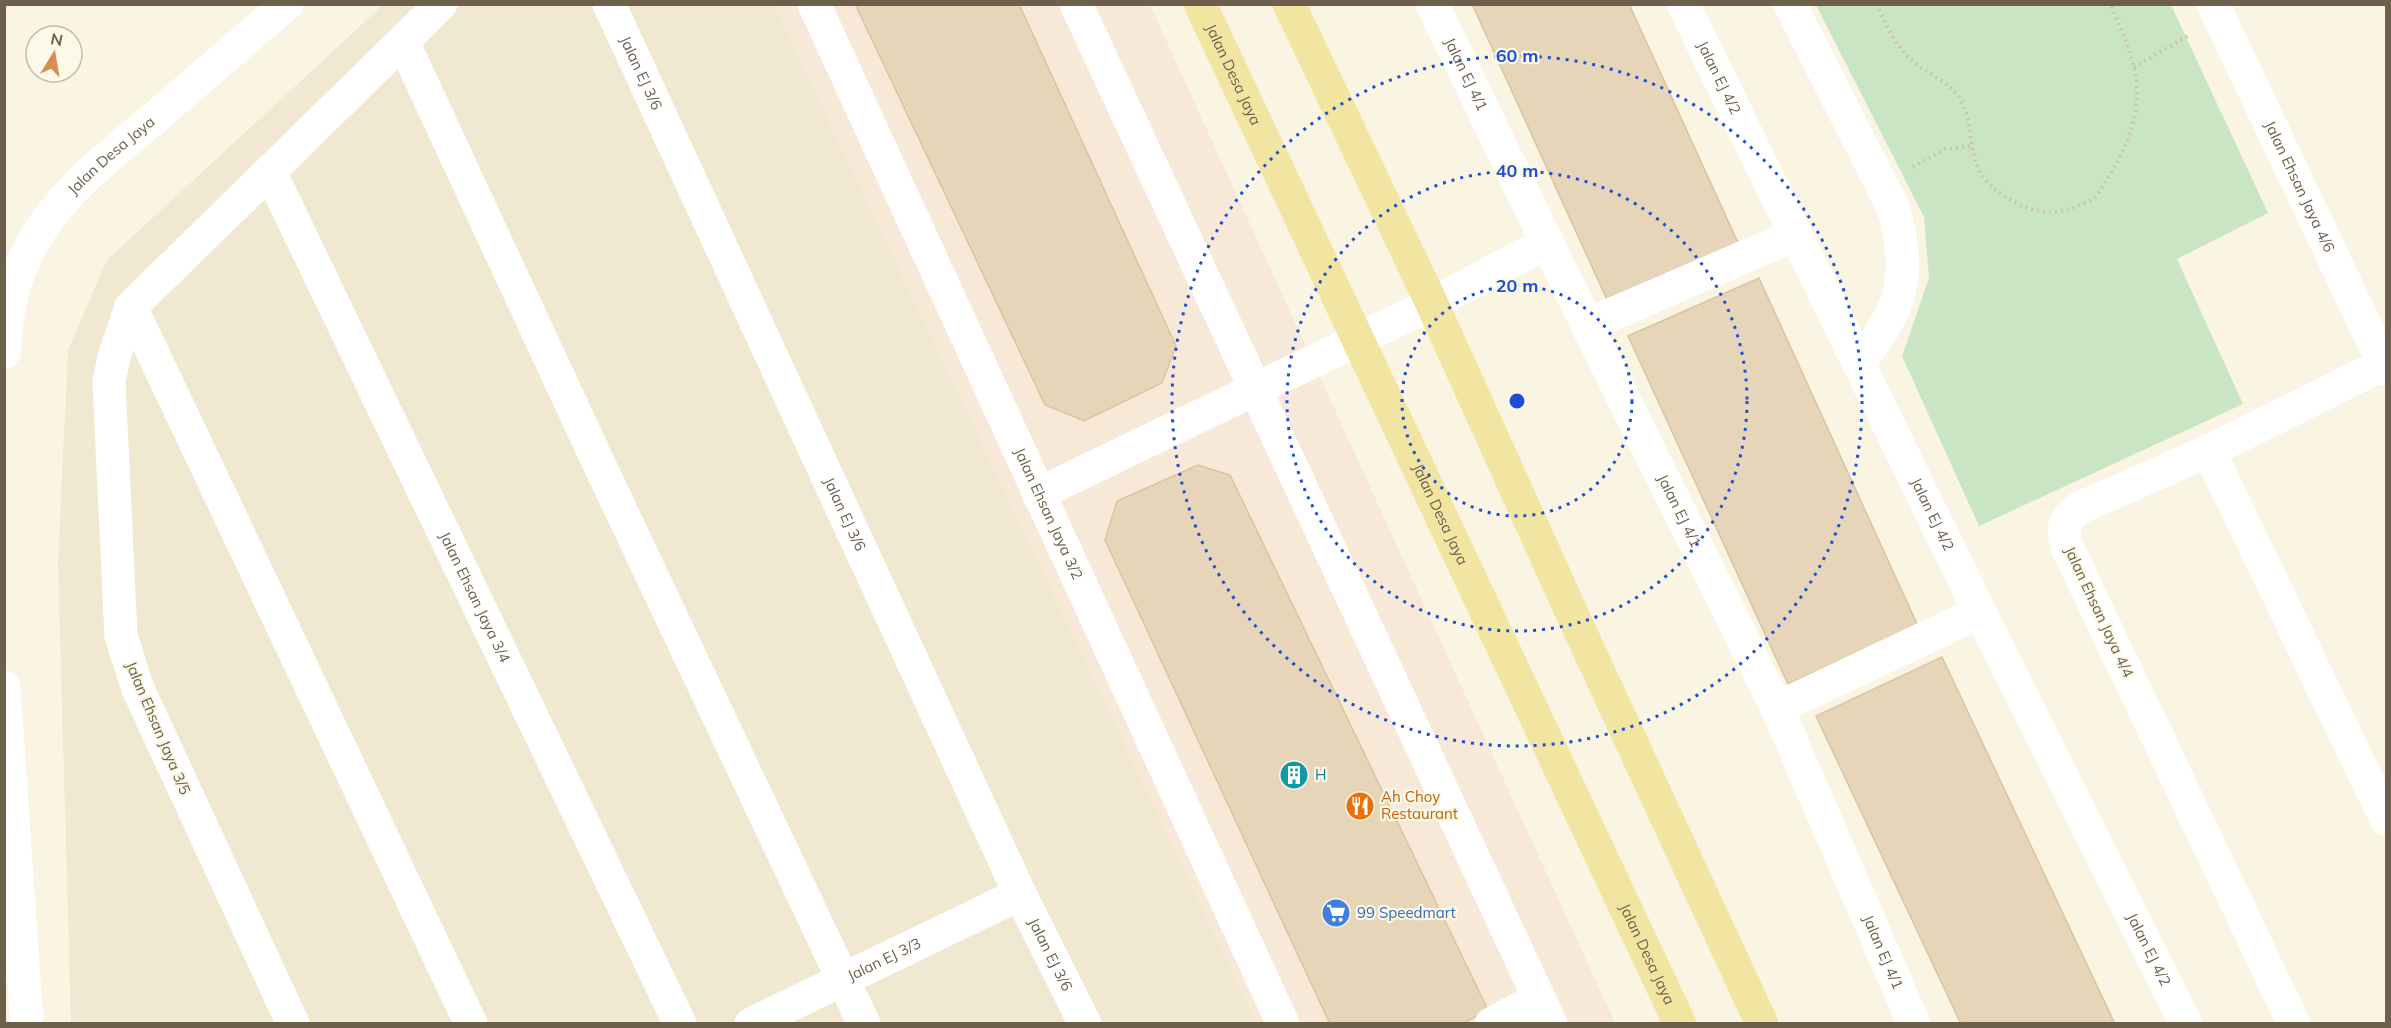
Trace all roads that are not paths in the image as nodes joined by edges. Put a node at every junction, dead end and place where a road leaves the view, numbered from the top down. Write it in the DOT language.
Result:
graph roads {
  1 [pos="287,4"];
  2 [pos="441,4"];
  3 [pos="609,4"];
  4 [pos="814,4"];
  5 [pos="1076,4"];
  6 [pos="1200,4"];
  7 [pos="1289,4"];
  8 [pos="1431,4"];
  9 [pos="1683,4"];
  10 [pos="1790,4"];
  11 [pos="2216,11"];
  12 [pos="403,42"];
  13 [pos="270,172"];
  14 [pos="1795,235"];
  15 [pos="1548,242"];
  16 [pos="1432,304"];
  17 [pos="131,307"];
  18 [pos="6,313"];
  19 [pos="1587,325"];
  20 [pos="1359,340"];
  21 [pos="4,352"];
  22 [pos="1858,363"];
  23 [pos="2385,367"];
  24 [pos="1255,390"];
  25 [pos="2209,451"];
  26 [pos="1038,494"];
  27 [pos="1980,612"];
  28 [pos="4,687"];
  29 [pos="1777,708"];
  30 [pos="2386,819"];
  31 [pos="1020,894"];
  32 [pos="844,979"];
  33 [pos="1545,1011"];
  34 [pos="27,1023"];
  35 [pos="293,1023"];
  36 [pos="471,1023"];
  37 [pos="680,1023"];
  38 [pos="750,1023"];
  39 [pos="864,1023"];
  40 [pos="1085,1023"];
  41 [pos="1283,1023"];
  42 [pos="1491,1023"];
  43 [pos="1680,1023"];
  44 [pos="1762,1023"];
  45 [pos="1914,1023"];
  46 [pos="2186,1023"];
  47 [pos="2294,1023"];
  1 -- 18 [label="street, Jalan Desa Jaya"];
  2 -- 12 [label="street"];
  3 -- 31 [label="street, Jalan EJ 3/6"];
  4 -- 26 [label="street, Jalan Ehsan Jaya 3/2"];
  5 -- 24 [label="street"];
  6 -- 20 [label="main road, Jalan Desa Jaya"];
  7 -- 16 [label="main road"];
  8 -- 15 [label="street, Jalan EJ 4/1"];
  9 -- 14 [label="street, Jalan EJ 4/2"];
  10 -- 22 [label="street"];
  11 -- 23 [label="street, Jalan Ehsan Jaya 4/6"];
  12 -- 13 [label="street"];
  12 -- 32 [label="street"];
  13 -- 17 [label="street"];
  13 -- 37 [label="street, Jalan Ehsan Jaya 3/4"];
  14 -- 19 [label="street"];
  14 -- 22 [label="street, Jalan EJ 4/2"];
  15 -- 16 [label="street"];
  15 -- 19 [label="street, Jalan EJ 4/1"];
  16 -- 20 [label="street"];
  16 -- 44 [label="main road"];
  17 -- 35 [label="street, Jalan Ehsan Jaya 3/5"];
  17 -- 36 [label="street"];
  18 -- 21 [label="street, Jalan Desa Jaya"];
  19 -- 29 [label="street, Jalan EJ 4/1"];
  20 -- 24 [label="street"];
  20 -- 43 [label="main road, Jalan Desa Jaya"];
  22 -- 27 [label="street, Jalan EJ 4/2"];
  23 -- 25 [label="street, Jalan Ehsan Jaya 4/4"];
  24 -- 26 [label="street"];
  24 -- 33 [label="street"];
  25 -- 30 [label="street"];
  25 -- 47 [label="street, Jalan Ehsan Jaya 4/4"];
  26 -- 41 [label="street, Jalan Ehsan Jaya 3/2"];
  27 -- 29 [label="street"];
  27 -- 46 [label="street, Jalan EJ 4/2"];
  28 -- 34 [label="street"];
  29 -- 45 [label="street, Jalan EJ 4/1"];
  31 -- 32 [label="street, Jalan EJ 3/3"];
  31 -- 40 [label="street, Jalan EJ 3/6"];
  32 -- 38 [label="street, Jalan EJ 3/3"];
  32 -- 39 [label="street"];
  33 -- 42 [label="street"];
}
